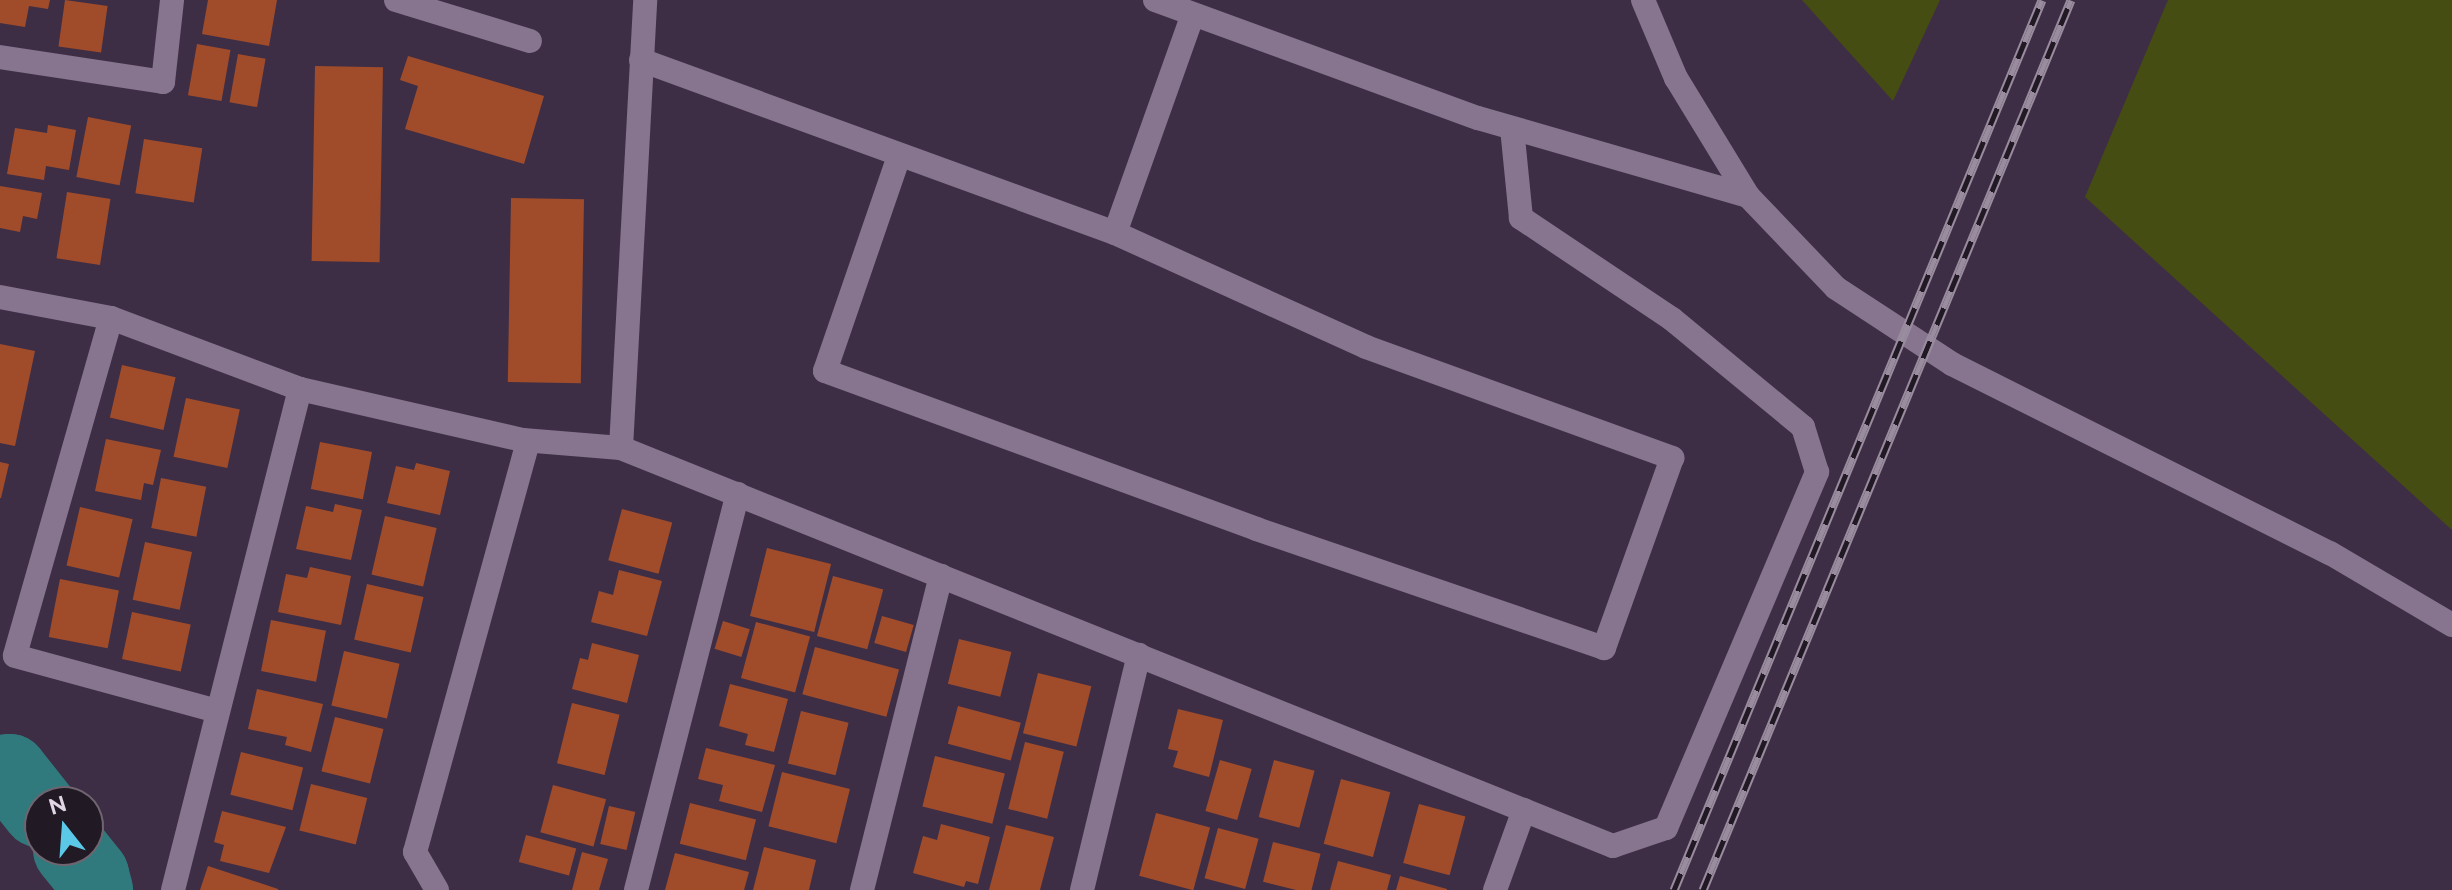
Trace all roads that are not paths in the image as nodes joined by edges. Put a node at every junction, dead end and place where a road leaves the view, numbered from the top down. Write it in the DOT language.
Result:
graph roads {
  1 [pos="172,0"];
  2 [pos="396,0"];
  3 [pos="645,0"];
  4 [pos="1155,0"];
  5 [pos="1643,0"];
  6 [pos="1193,14"];
  7 [pos="530,41"];
  8 [pos="0,57"];
  9 [pos="641,60"];
  10 [pos="1512,128"];
  11 [pos="899,156"];
  12 [pos="1748,196"];
  13 [pos="1115,233"];
  14 [pos="0,297"];
  15 [pos="111,318"];
  16 [pos="300,389"];
  17 [pos="528,441"];
  18 [pos="621,448"];
  19 [pos="738,494"];
  20 [pos="941,576"];
  21 [pos="2452,625"];
  22 [pos="1139,655"];
  23 [pos="218,711"];
  24 [pos="1524,810"];
  25 [pos="1089,888"];
  26 [pos="173,890"];
  27 [pos="437,890"];
  28 [pos="636,890"];
  29 [pos="862,890"];
  30 [pos="1495,890"];
  1 -- 8 [label="street"];
  2 -- 7 [label="street"];
  3 -- 9 [label="street"];
  4 -- 6 [label="street"];
  5 -- 12 [label="street"];
  6 -- 10 [label="street"];
  6 -- 13 [label="street"];
  9 -- 11 [label="street"];
  9 -- 18 [label="street"];
  10 -- 12 [label="street"];
  10 -- 24 [label="street"];
  11 -- 13 [label="street"];
  11 -- 13 [label="street"];
  12 -- 21 [label="street"];
  14 -- 15 [label="street"];
  15 -- 16 [label="street"];
  15 -- 23 [label="street"];
  16 -- 17 [label="street"];
  16 -- 23 [label="street"];
  17 -- 18 [label="street"];
  17 -- 27 [label="street"];
  18 -- 19 [label="street"];
  19 -- 20 [label="street"];
  19 -- 28 [label="street"];
  20 -- 22 [label="street"];
  20 -- 29 [label="street"];
  22 -- 24 [label="street"];
  22 -- 25 [label="street"];
  23 -- 26 [label="street"];
  24 -- 30 [label="street"];
}
